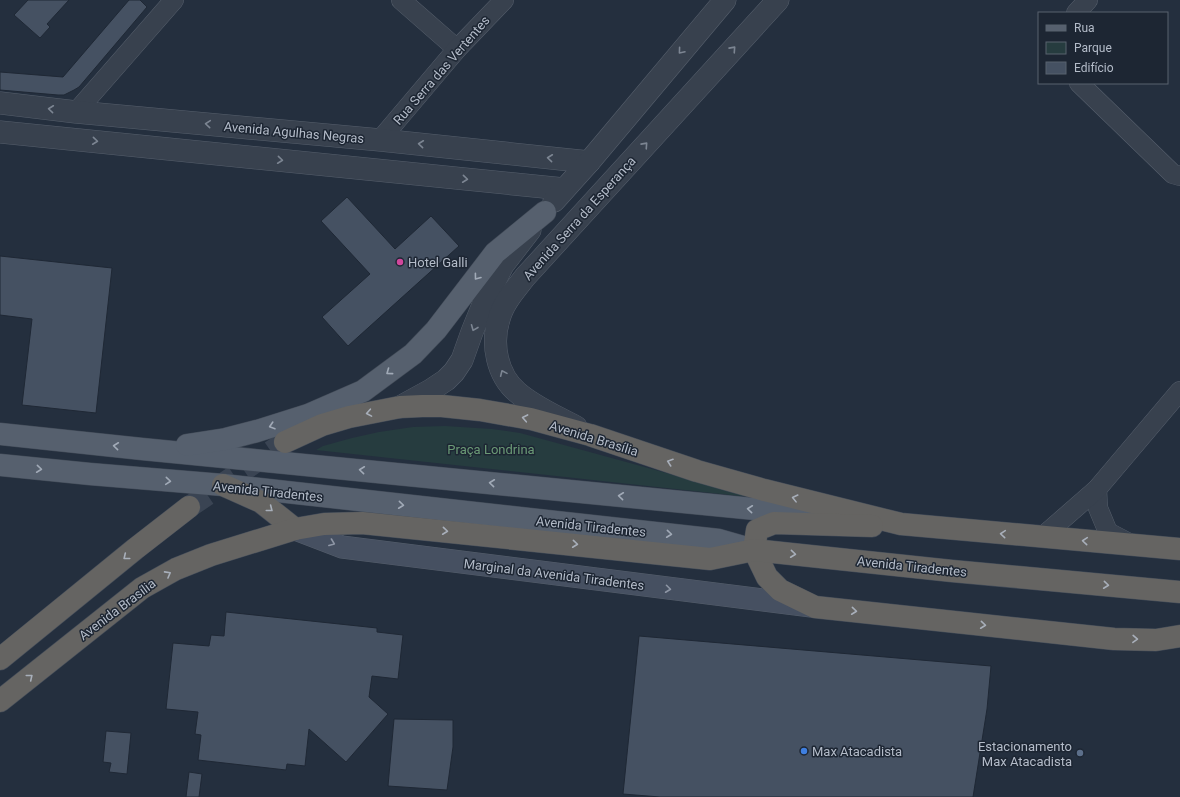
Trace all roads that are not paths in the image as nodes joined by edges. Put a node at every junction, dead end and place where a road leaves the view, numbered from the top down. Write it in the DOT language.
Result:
graph roads {
  1 [pos="174,0"];
  2 [pos="400,0"];
  3 [pos="504,0"];
  4 [pos="725,0"];
  5 [pos="778,0"];
  6 [pos="1088,0"];
  7 [pos="1077,12"];
  8 [pos="457,49"];
  9 [pos="1081,84"];
  10 [pos="0,103"];
  11 [pos="76,112"];
  12 [pos="259,129"];
  13 [pos="0,132"];
  14 [pos="380,140"];
  15 [pos="257,158"];
  16 [pos="589,162"];
  17 [pos="1180,176"];
  18 [pos="564,189"];
  19 [pos="545,212"];
  20 [pos="1180,391"];
  21 [pos="400,408"];
  22 [pos="0,434"];
  23 [pos="590,435"];
  24 [pos="285,442"];
  25 [pos="148,449"];
  26 [pos="0,465"];
  27 [pos="90,474"];
  28 [pos="223,486"];
  29 [pos="1097,489"];
  30 [pos="189,507"];
  31 [pos="901,524"];
  32 [pos="295,529"];
  33 [pos="1042,537"];
  34 [pos="1131,544"];
  35 [pos="1180,549"];
  36 [pos="754,550"];
  37 [pos="1149,589"];
  38 [pos="1180,592"];
  39 [pos="1180,601"];
  40 [pos="815,607"];
  41 [pos="50,619"];
  42 [pos="1180,636"];
  43 [pos="1156,640"];
  44 [pos="1180,648"];
  45 [pos="0,650"];
  46 [pos="0,659"];
  47 [pos="0,701"];
  1 -- 11 [label="street"];
  2 -- 8 [label="street"];
  3 -- 8 [label="street, Rua Serra das Vertentes"];
  4 -- 16 [label="street, Avenida Serra da Esperança, one-way"];
  23 -- 5 [label="street, Avenida Serra da Esperança, one-way"];
  6 -- 7 [label="street"];
  8 -- 14 [label="street, Rua Serra das Vertentes"];
  9 -- 17 [label="street"];
  11 -- 10 [label="street, Avenida Agulhas Negras, one-way"];
  12 -- 11 [label="street, Avenida Agulhas Negras, one-way"];
  12 -- 14 [label="street, Avenida Agulhas Negras"];
  12 -- 15 [label="street"];
  13 -- 15 [label="street, one-way"];
  16 -- 14 [label="street, Avenida Agulhas Negras, one-way"];
  15 -- 18 [label="street, one-way"];
  16 -- 18 [label="street, Avenida Serra da Esperança"];
  18 -- 19 [label="street, Avenida Serra da Esperança"];
  19 -- 21 [label="street, Avenida Serra da Esperança, one-way"];
  19 -- 25 [label="main road, one-way"];
  20 -- 29 [label="street"];
  23 -- 21 [label="highway, Avenida Brasília, one-way"];
  21 -- 24 [label="highway, Avenida Brasília, one-way"];
  25 -- 22 [label="main road, one-way"];
  31 -- 23 [label="highway, Avenida Brasília, one-way"];
  25 -- 27 [label="main road"];
  31 -- 25 [label="main road, one-way"];
  26 -- 27 [label="main road, Avenida Tiradentes, one-way"];
  27 -- 28 [label="main road, Avenida Tiradentes, one-way"];
  28 -- 32 [label="highway, one-way"];
  28 -- 36 [label="main road, Avenida Tiradentes, one-way"];
  29 -- 33 [label="street"];
  29 -- 34 [label="street"];
  30 -- 41 [label="highway, one-way"];
  33 -- 31 [label="highway, one-way"];
  31 -- 36 [label="highway"];
  32 -- 36 [label="highway, Avenida Brasília, one-way"];
  32 -- 40 [label="main road, Marginal da Avenida Tiradentes, one-way"];
  47 -- 32 [label="highway, Avenida Brasília, one-way"];
  34 -- 33 [label="highway, one-way"];
  34 -- 35 [label="highway"];
  36 -- 37 [label="highway, Avenida Tiradentes, one-way"];
  36 -- 40 [label="highway"];
  37 -- 38 [label="highway, Avenida Tiradentes"];
  37 -- 39 [label="highway"];
  40 -- 43 [label="highway, one-way"];
  41 -- 45 [label="highway"];
  41 -- 46 [label="highway"];
  42 -- 43 [label="highway"];
  43 -- 44 [label="street"];
}
